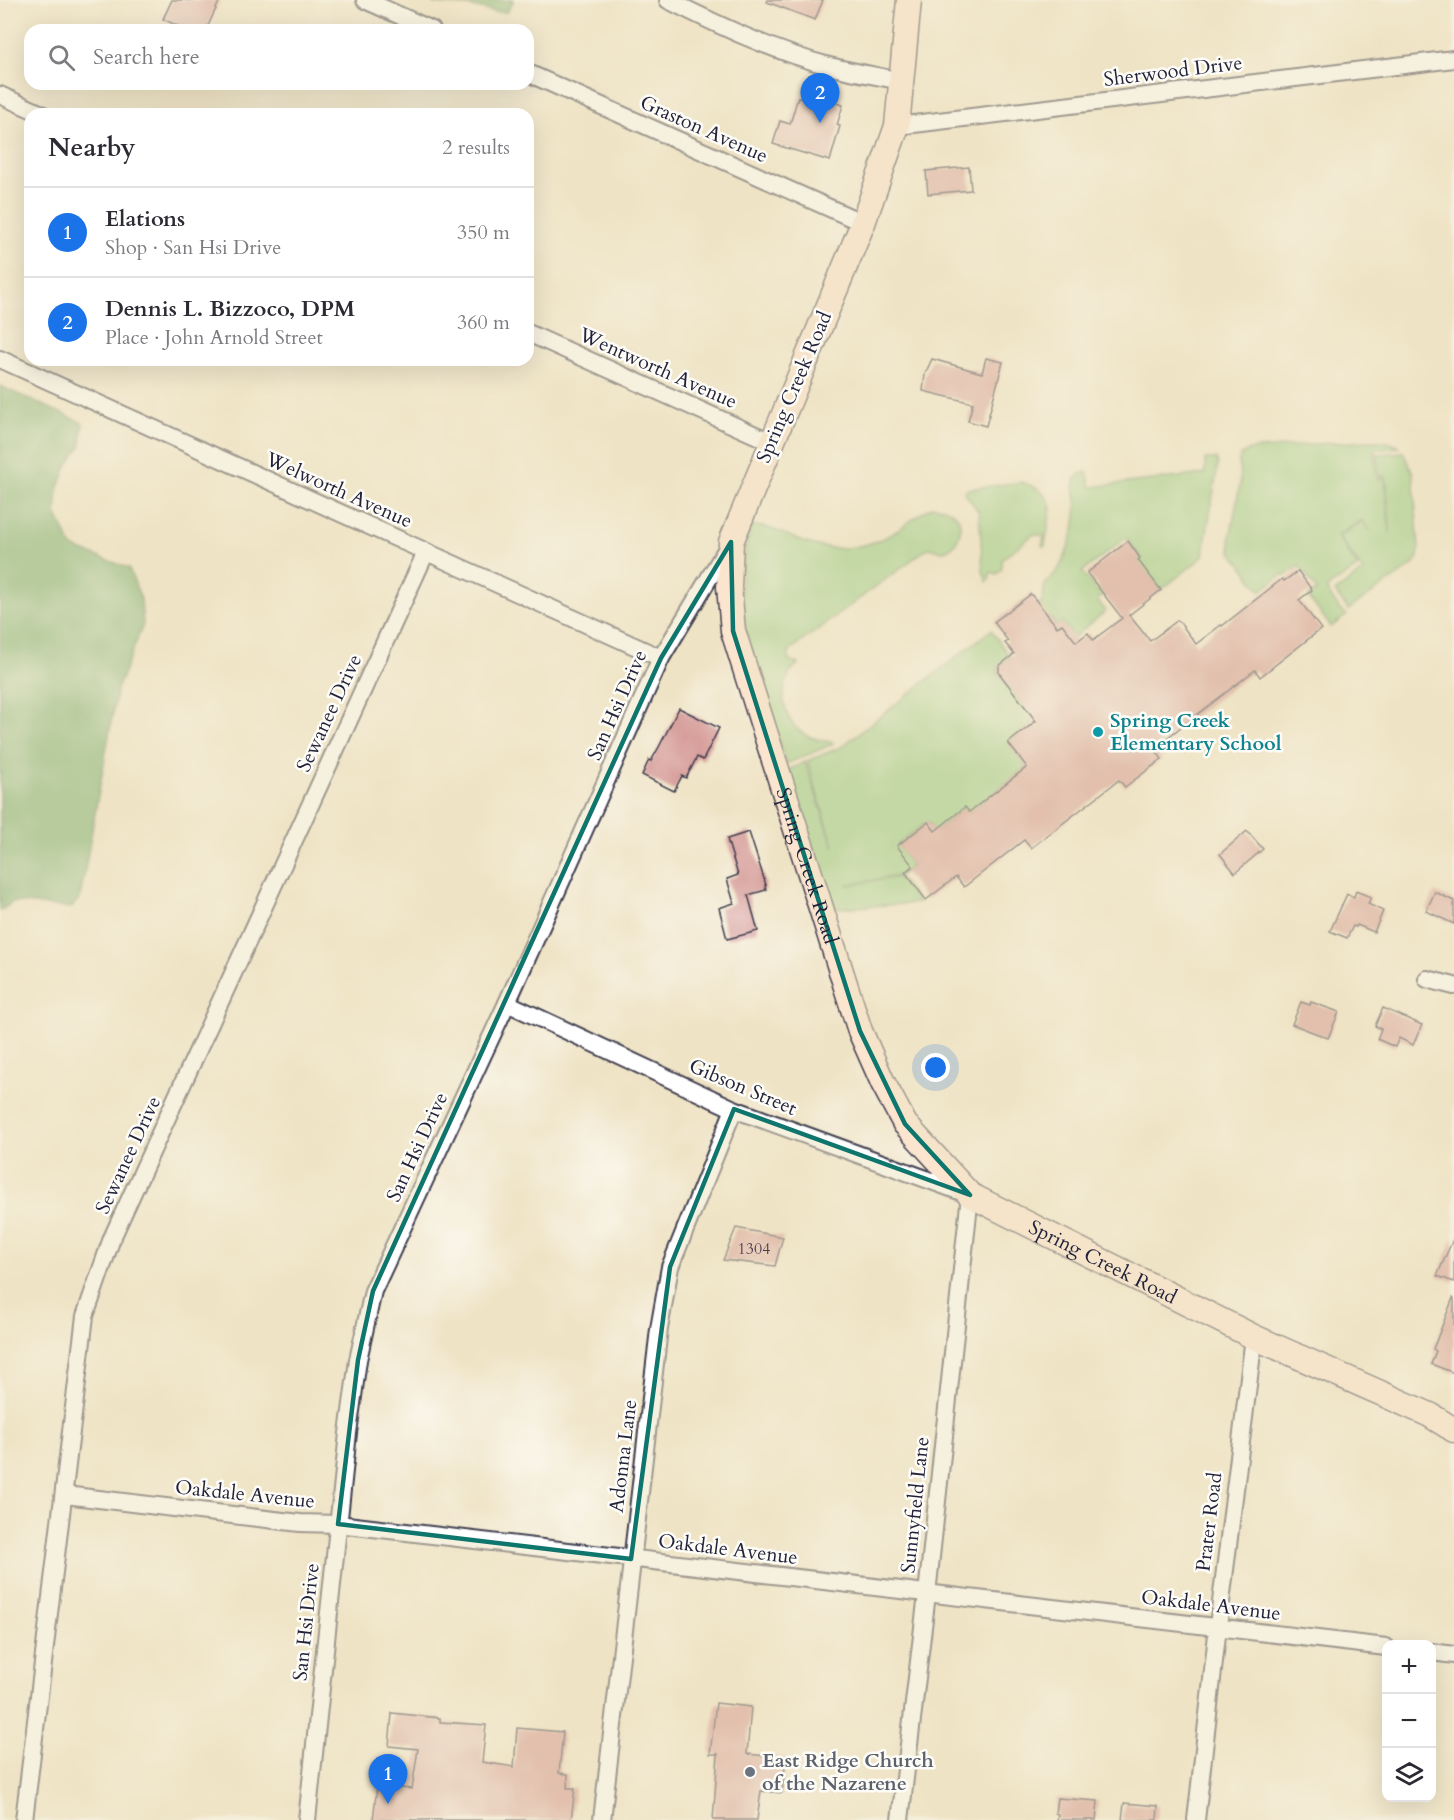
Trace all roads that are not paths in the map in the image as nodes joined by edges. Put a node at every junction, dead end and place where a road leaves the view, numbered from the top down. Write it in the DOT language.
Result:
graph roads {
  1 [pos="365,0"];
  2 [pos="668,0"];
  3 [pos="909,0"];
  4 [pos="419,24"];
  5 [pos="1454,58"];
  6 [pos="534,76"];
  7 [pos="901,81"];
  8 [pos="0,95"];
  9 [pos="29,108"];
  10 [pos="897,126"];
  11 [pos="863,223"];
  12 [pos="534,336"];
  13 [pos="0,359"];
  14 [pos="771,442"];
  15 [pos="731,542"];
  16 [pos="426,552"];
  17 [pos="661,658"];
  18 [pos="1427,979"];
  19 [pos="1454,986"];
  20 [pos="507,1003"];
  21 [pos="734,1109"];
  22 [pos="970,1195"];
  23 [pos="1254,1337"];
  24 [pos="1454,1430"];
  25 [pos="64,1496"];
  26 [pos="338,1524"];
  27 [pos="631,1559"];
  28 [pos="927,1594"];
  29 [pos="1218,1626"];
  30 [pos="1382,1646"];
  31 [pos="1436,1653"];
  32 [pos="1454,1655"];
  33 [pos="24,1820"];
  34 [pos="307,1820"];
  35 [pos="602,1820"];
  36 [pos="900,1820"];
  37 [pos="1196,1820"];
  1 -- 4 [label="street"];
  2 -- 7 [label="street"];
  3 -- 7 [label="street, Spring Creek Road"];
  5 -- 10 [label="street, Sherwood Drive"];
  6 -- 11 [label="street, Graston Avenue"];
  7 -- 10 [label="street, Spring Creek Road"];
  8 -- 9 [label="street"];
  10 -- 11 [label="street, Spring Creek Road"];
  11 -- 14 [label="street, Spring Creek Road"];
  12 -- 14 [label="street, Wentworth Avenue"];
  13 -- 16 [label="street, Welworth Avenue"];
  14 -- 15 [label="street, Spring Creek Road"];
  15 -- 17 [label="street, San Hsi Drive"];
  15 -- 22 [label="street, Spring Creek Road"];
  16 -- 17 [label="street, Welworth Avenue"];
  16 -- 25 [label="street, Sewanee Drive"];
  17 -- 20 [label="street, San Hsi Drive"];
  18 -- 19 [label="street"];
  20 -- 21 [label="street, Gibson Street"];
  20 -- 26 [label="street, San Hsi Drive"];
  21 -- 22 [label="street, Gibson Street"];
  21 -- 27 [label="street, Adonna Lane"];
  22 -- 23 [label="street, Spring Creek Road"];
  22 -- 28 [label="street, Sunnyfield Lane"];
  23 -- 24 [label="street, Spring Creek Road"];
  23 -- 29 [label="street, Prater Road"];
  25 -- 26 [label="street, Oakdale Avenue"];
  25 -- 33 [label="street, Sewanee Drive"];
  26 -- 27 [label="street, Oakdale Avenue"];
  26 -- 34 [label="street, San Hsi Drive"];
  27 -- 28 [label="street, Oakdale Avenue"];
  27 -- 35 [label="street, Adonna Lane"];
  28 -- 29 [label="street, Oakdale Avenue"];
  28 -- 36 [label="street, Sunnyfield Lane"];
  29 -- 30 [label="street, Oakdale Avenue"];
  29 -- 37 [label="street, Prater Road"];
  31 -- 32 [label="street"];
}
